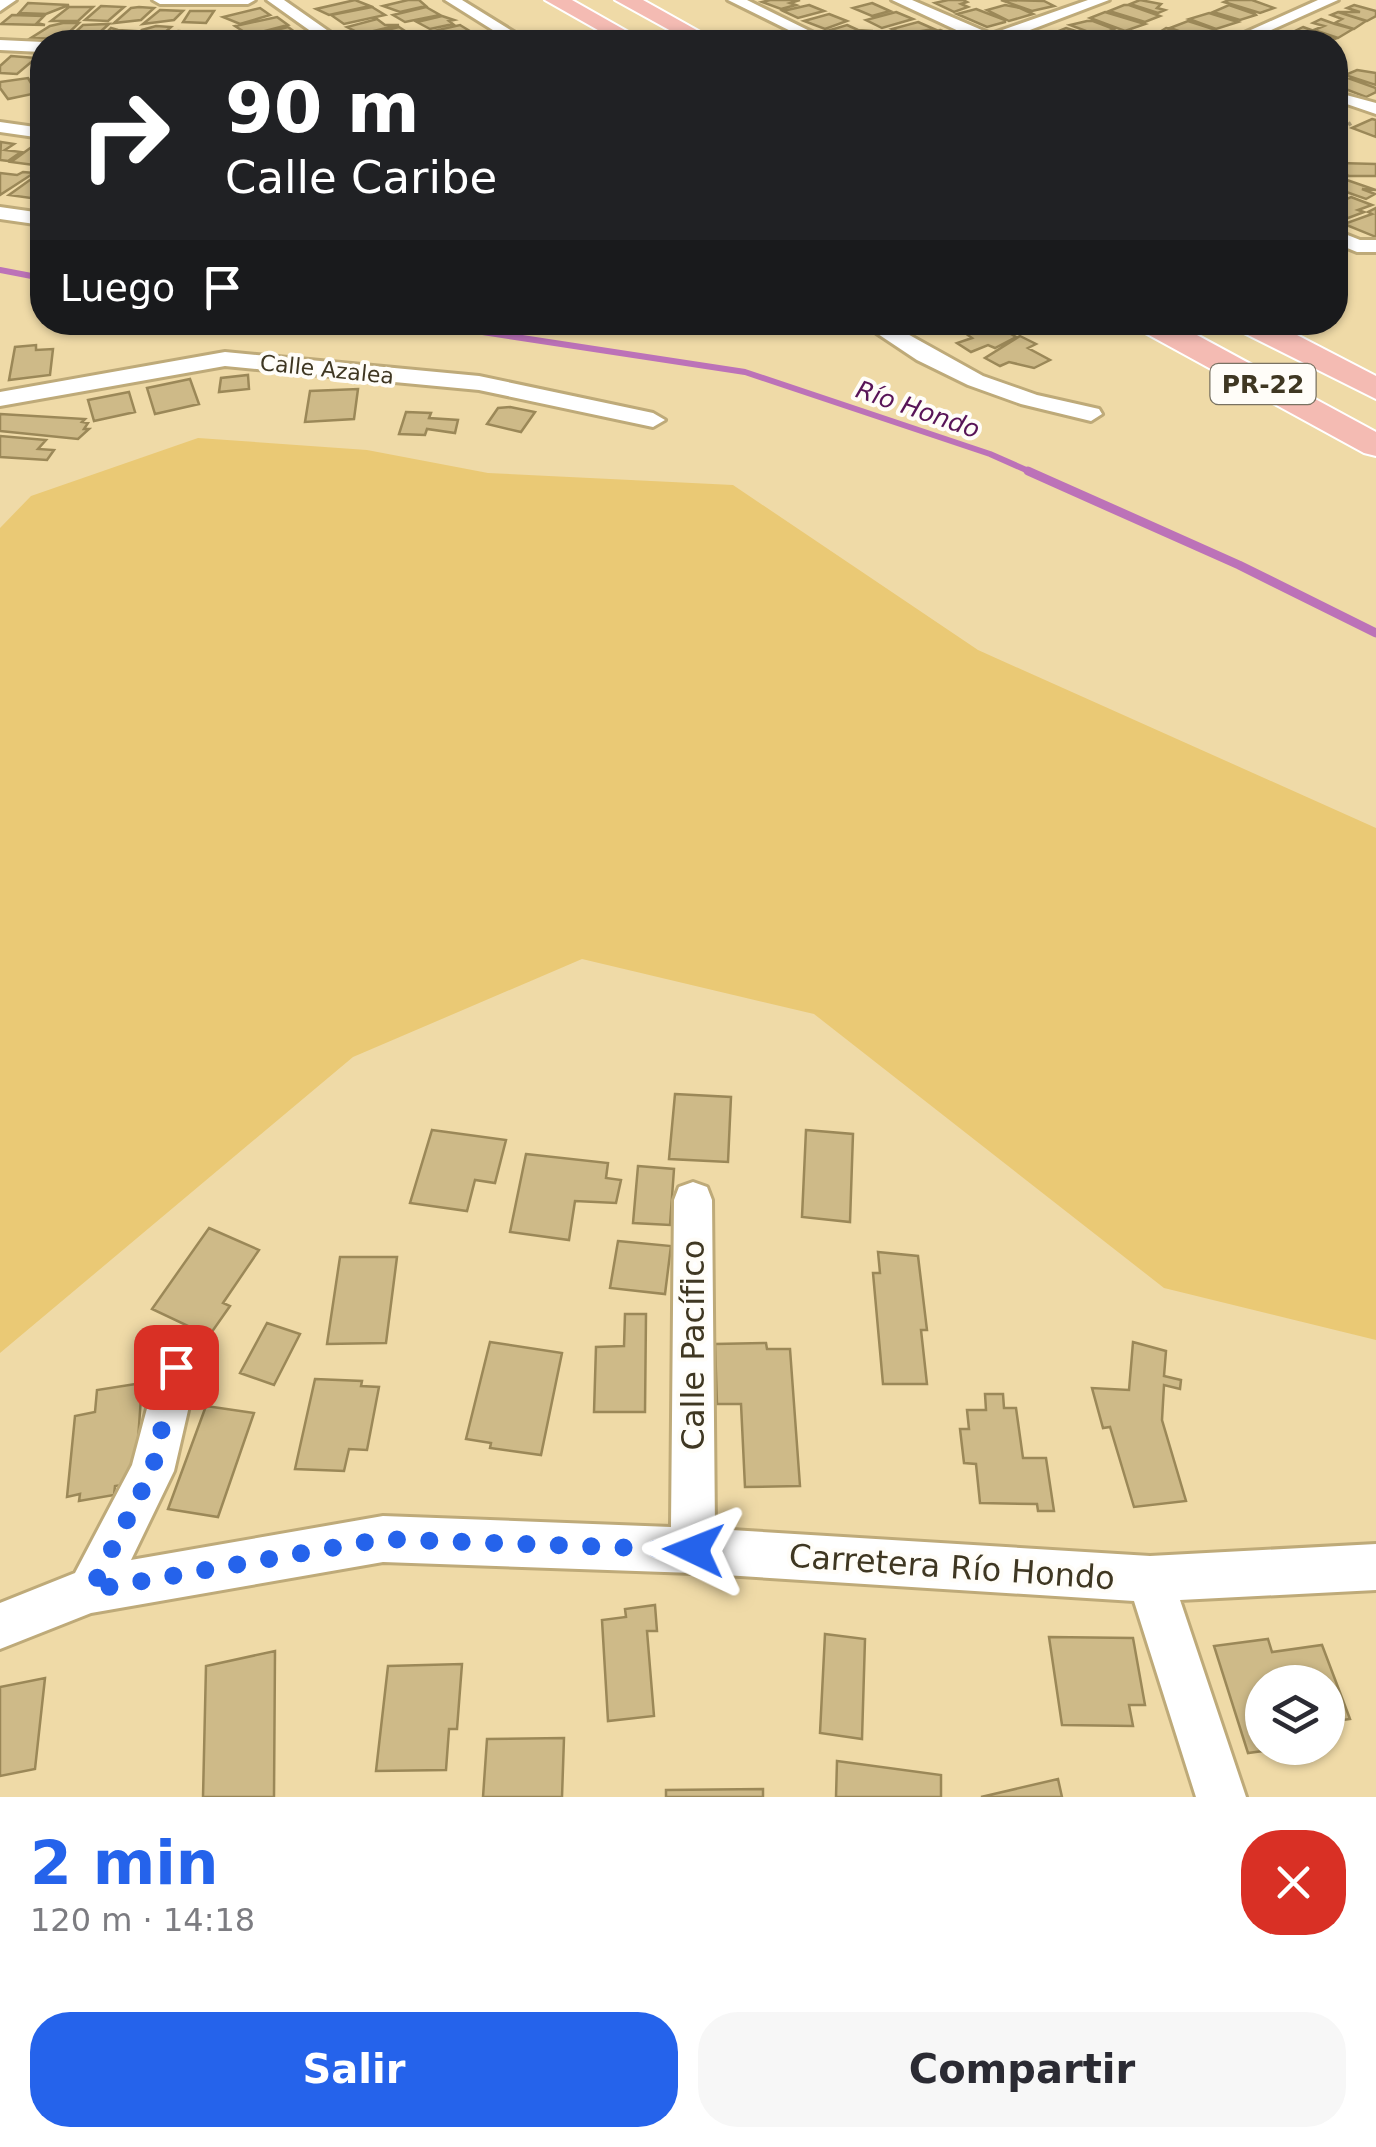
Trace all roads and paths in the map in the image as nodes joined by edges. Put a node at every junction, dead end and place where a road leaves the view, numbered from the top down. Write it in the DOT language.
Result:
graph roads {
  1 [pos="9,0"];
  2 [pos="160,0"];
  3 [pos="248,0"];
  4 [pos="274,0"];
  5 [pos="452,0"];
  6 [pos="556,0"];
  7 [pos="589,0"];
  8 [pos="626,0"];
  9 [pos="735,0"];
  10 [pos="899,0"];
  11 [pos="1065,0"];
  12 [pos="1102,0"];
  13 [pos="1331,0"];
  14 [pos="0,7"];
  15 [pos="1083,7"];
  16 [pos="318,30"];
  17 [pos="502,30"];
  18 [pos="612,30"];
  19 [pos="645,30"];
  20 [pos="685,30"];
  21 [pos="799,30"];
  22 [pos="964,30"];
  23 [pos="1019,30"];
  24 [pos="1260,30"];
  25 [pos="0,45"];
  26 [pos="30,46"];
  27 [pos="1348,99"];
  28 [pos="1375,107"];
  29 [pos="29,114"];
  30 [pos="6,128"];
  31 [pos="0,212"];
  32 [pos="30,216"];
  33 [pos="1348,242"];
  34 [pos="1376,246"];
  35 [pos="892,335"];
  36 [pos="1174,335"];
  37 [pos="1219,335"];
  38 [pos="1272,335"];
  39 [pos="1376,389"];
  40 [pos="0,399"];
  41 [pos="1091,414"];
  42 [pos="1376,416"];
  43 [pos="653,420"];
  44 [pos="1376,446"];
  45 [pos="693,1200"];
  46 [pos="176,1367"];
  47 [pos="694,1550"];
  48 [pos="1376,1568"];
  49 [pos="1150,1580"];
  50 [pos="91,1590"];
  51 [pos="0,1626"];
  52 [pos="1221,1797"];
  1 -- 14 [label="street"];
  2 -- 3 [label="street"];
  4 -- 16 [label="street"];
  5 -- 17 [label="street"];
  6 -- 18 [label="highway"];
  7 -- 19 [label="highway"];
  8 -- 20 [label="highway"];
  9 -- 21 [label="street"];
  10 -- 22 [label="street"];
  11 -- 15 [label="street"];
  12 -- 15 [label="street"];
  13 -- 24 [label="street"];
  15 -- 23 [label="street"];
  25 -- 26 [label="street"];
  27 -- 28 [label="street"];
  29 -- 30 [label="street"];
  31 -- 32 [label="street"];
  33 -- 34 [label="street"];
  35 -- 41 [label="street"];
  36 -- 44 [label="highway, PR-22"];
  37 -- 42 [label="highway"];
  38 -- 39 [label="highway, PR-22"];
  40 -- 43 [label="street, Calle Azalea"];
  45 -- 47 [label="street, Calle Pacífico"];
  46 -- 50 [label="street"];
  47 -- 49 [label="street, Carretera Río Hondo"];
  47 -- 50 [label="street, Carretera Río Hondo"];
  48 -- 49 [label="street, Carretera Río Hondo"];
  49 -- 52 [label="street"];
  50 -- 51 [label="street, Carretera Río Hondo"];
}
